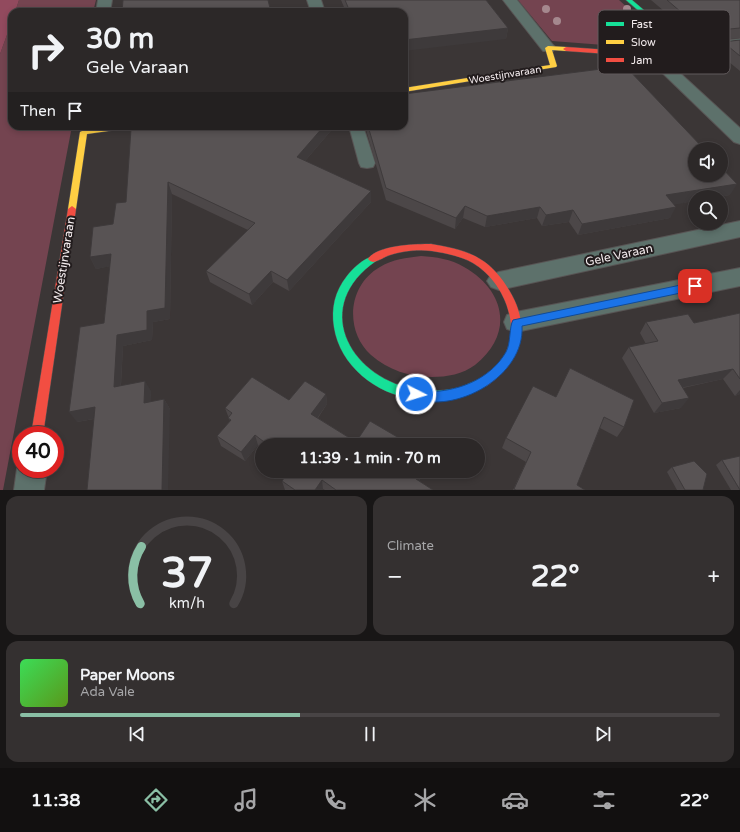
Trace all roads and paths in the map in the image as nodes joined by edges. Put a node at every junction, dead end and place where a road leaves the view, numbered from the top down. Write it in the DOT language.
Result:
graph roads {
  1 [pos="510,0"];
  2 [pos="629,0"];
  3 [pos="641,10"];
  4 [pos="740,44"];
  5 [pos="730,45"];
  6 [pos="548,48"];
  7 [pos="598,51"];
  8 [pos="672,74"];
  9 [pos="408,89"];
  10 [pos="84,130"];
  11 [pos="357,130"];
  12 [pos="740,138"];
  13 [pos="367,163"];
  14 [pos="740,229"];
  15 [pos="740,277"];
  16 [pos="499,281"];
  17 [pos="516,322"];
  18 [pos="38,426"];
  19 [pos="31,478"];
  20 [pos="29,490"];
  1 -- 6 [label="street"];
  2 -- 3 [label="street"];
  4 -- 5 [label="street"];
  6 -- 7 [label="street, Woestijnvaraan"];
  6 -- 9 [label="street, Woestijnvaraan"];
  8 -- 12 [label="street"];
  10 -- 18 [label="street, Woestijnvaraan"];
  11 -- 13 [label="lane"];
  14 -- 16 [label="street, Gele Varaan"];
  15 -- 17 [label="street"];
  16 -- 17 [label="street"];
  16 -- 17 [label="street"];
  19 -- 20 [label="street"];
}
